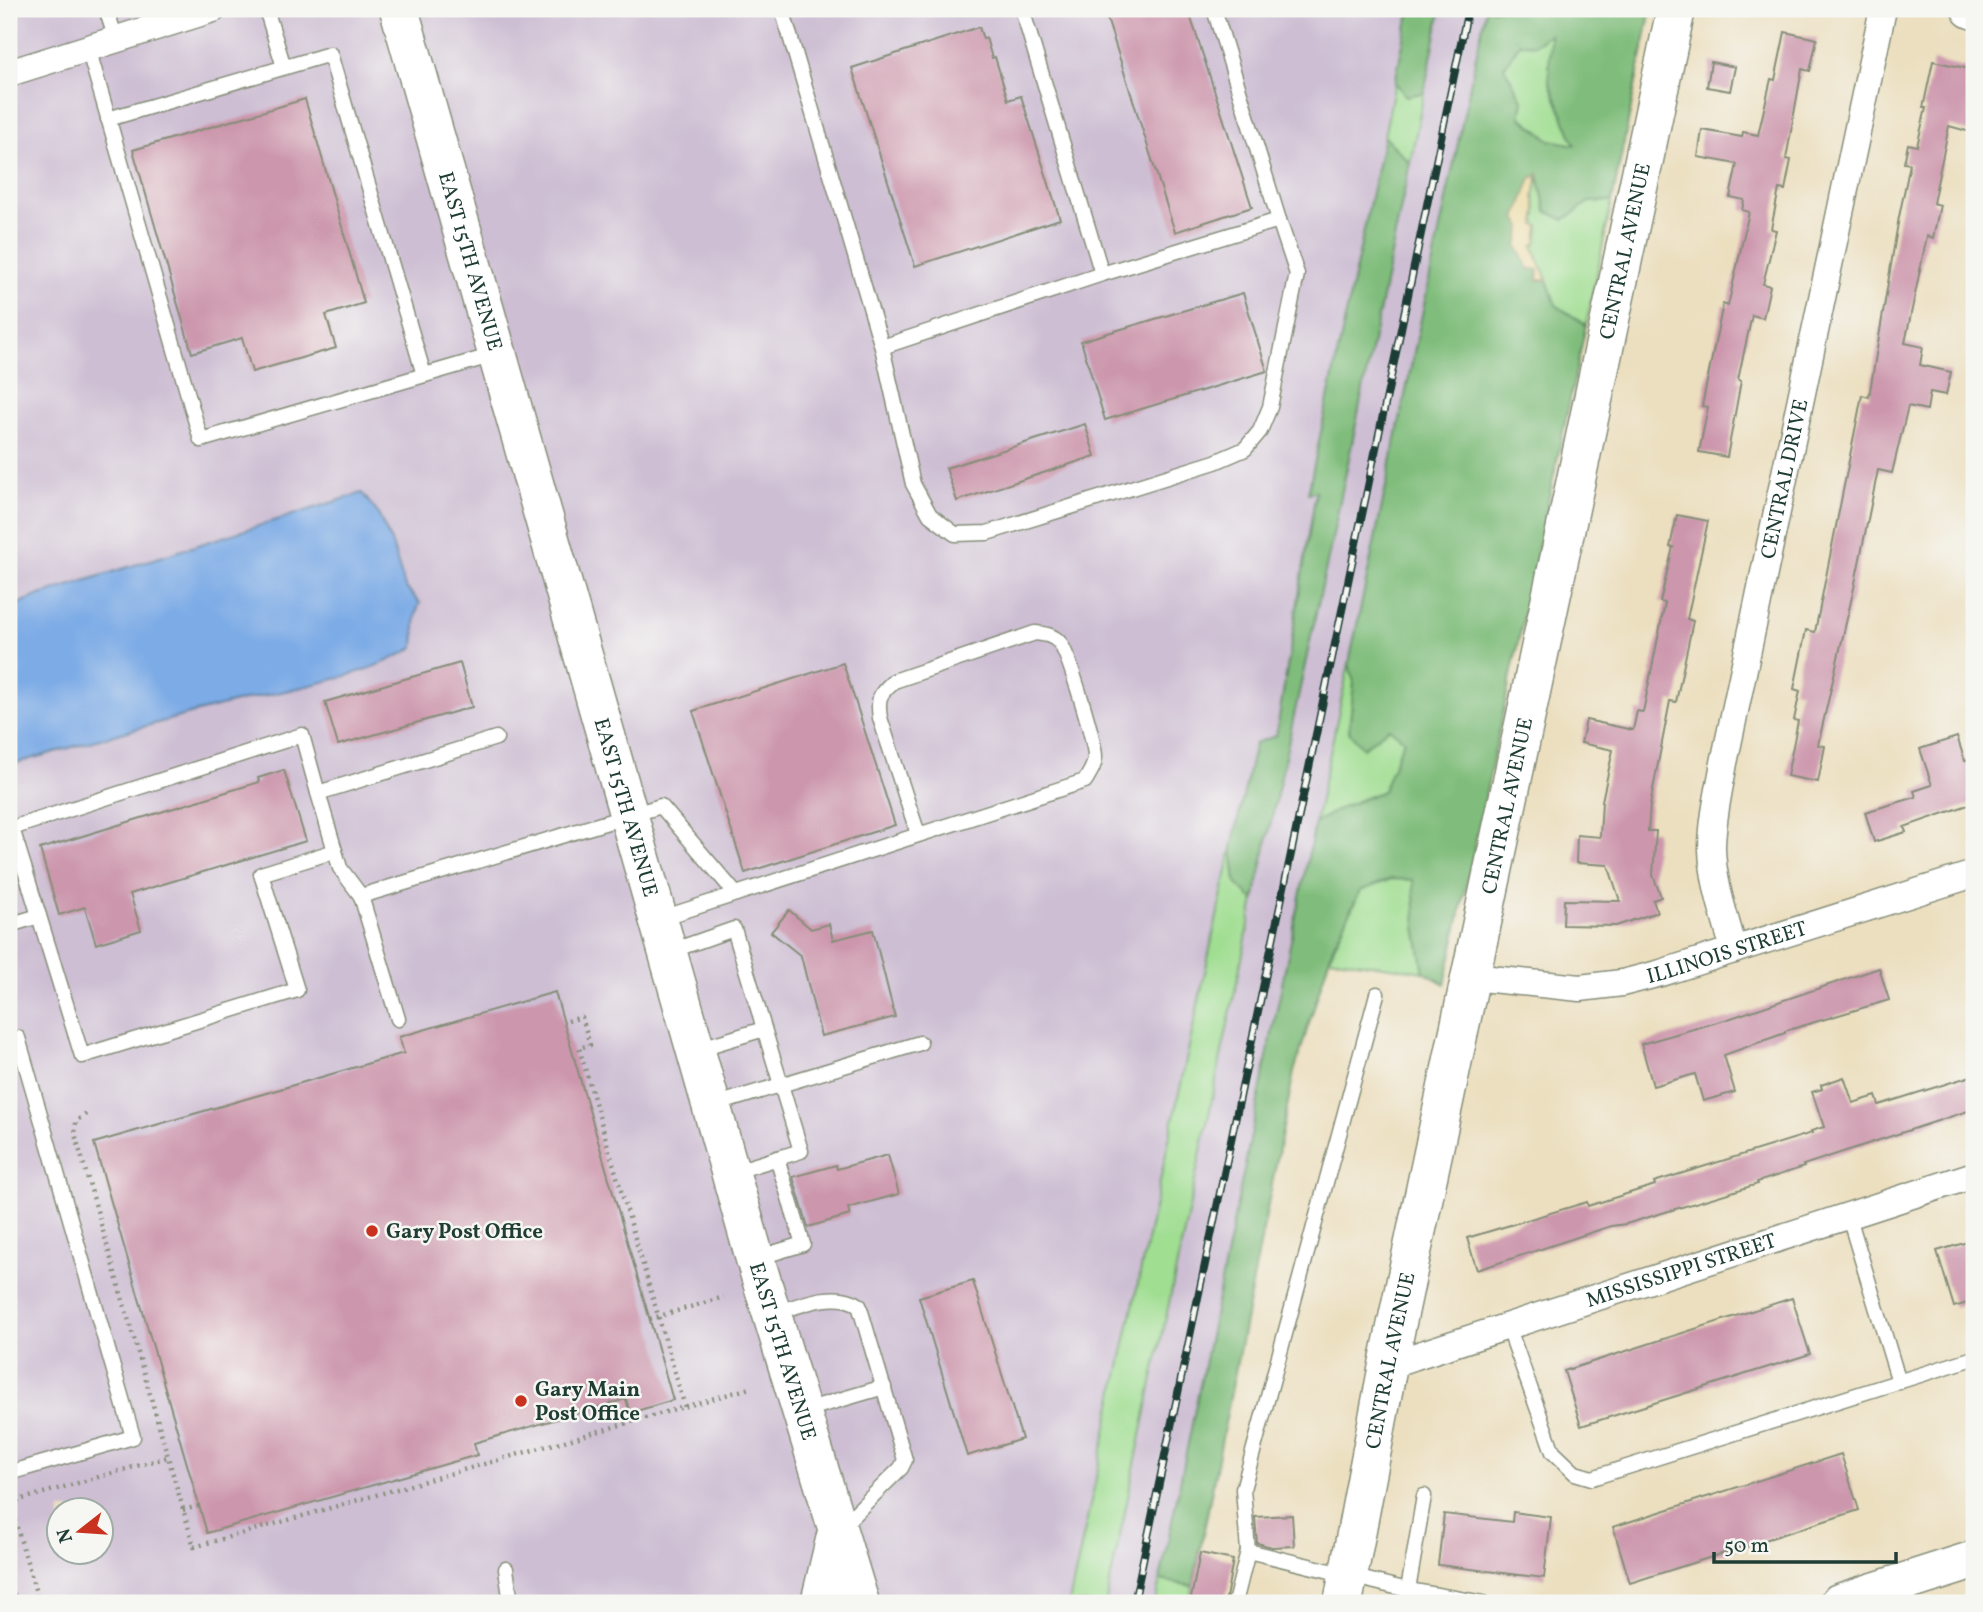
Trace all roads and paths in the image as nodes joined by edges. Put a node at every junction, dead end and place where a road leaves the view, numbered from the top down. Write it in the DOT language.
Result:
graph roads {
  1 [pos="106,9"];
  2 [pos="213,9"];
  3 [pos="266,9"];
  4 [pos="399,9"];
  5 [pos="782,9"];
  6 [pos="1022,9"];
  7 [pos="1214,9"];
  8 [pos="1676,9"];
  9 [pos="1883,9"];
  10 [pos="116,39"];
  11 [pos="88,48"];
  12 [pos="284,67"];
  13 [pos="9,73"];
  14 [pos="108,119"];
  15 [pos="1279,220"];
  16 [pos="1102,274"];
  17 [pos="882,346"];
  18 [pos="497,354"];
  19 [pos="424,375"];
  20 [pos="496,738"];
  21 [pos="318,793"];
  22 [pos="628,816"];
  23 [pos="918,834"];
  24 [pos="335,851"];
  25 [pos="1974,873"];
  26 [pos="736,894"];
  27 [pos="361,896"];
  28 [pos="39,916"];
  29 [pos="9,925"];
  30 [pos="662,936"];
  31 [pos="1734,950"];
  32 [pos="1471,977"];
  33 [pos="1377,994"];
  34 [pos="398,1019"];
  35 [pos="568,1021"];
  36 [pos="764,1029"];
  37 [pos="9,1040"];
  38 [pos="920,1043"];
  39 [pos="695,1050"];
  40 [pos="781,1085"];
  41 [pos="711,1106"];
  42 [pos="86,1114"];
  43 [pos="777,1158"];
  44 [pos="730,1173"];
  45 [pos="1974,1175"];
  46 [pos="1848,1214"];
  47 [pos="754,1259"];
  48 [pos="724,1297"];
  49 [pos="771,1314"];
  50 [pos="658,1317"];
  51 [pos="650,1319"];
  52 [pos="1508,1326"];
  53 [pos="1974,1358"];
  54 [pos="1388,1365"];
  55 [pos="1899,1382"];
  56 [pos="884,1387"];
  57 [pos="750,1388"];
  58 [pos="685,1407"];
  59 [pos="801,1412"];
  60 [pos="168,1457"];
  61 [pos="9,1473"];
  62 [pos="1424,1496"];
  63 [pos="199,1506"];
  64 [pos="183,1510"];
  65 [pos="838,1530"];
  66 [pos="1248,1551"];
  67 [pos="1974,1560"];
  68 [pos="506,1569"];
  69 [pos="1346,1589"];
  70 [pos="1409,1590"];
  71 [pos="9,1598"];
  72 [pos="10,1603"];
  73 [pos="39,1603"];
  74 [pos="511,1603"];
  75 [pos="820,1603"];
  76 [pos="860,1603"];
  77 [pos="1235,1603"];
  78 [pos="1483,1603"];
  79 [pos="1839,1603"];
  1 -- 10 [label="lane"];
  2 -- 10 [label="street"];
  3 -- 12 [label="lane"];
  4 -- 18 [label="main road, EAST 15TH AVENUE"];
  5 -- 17 [label="lane"];
  6 -- 16 [label="lane"];
  7 -- 15 [label="lane"];
  8 -- 32 [label="main road, CENTRAL AVENUE"];
  9 -- 31 [label="street, CENTRAL DRIVE"];
  10 -- 11 [label="street"];
  11 -- 13 [label="street"];
  11 -- 14 [label="lane"];
  12 -- 14 [label="lane"];
  12 -- 19 [label="lane"];
  14 -- 19 [label="lane"];
  15 -- 16 [label="lane"];
  15 -- 17 [label="lane"];
  16 -- 17 [label="lane"];
  18 -- 19 [label="lane"];
  18 -- 22 [label="main road, EAST 15TH AVENUE"];
  20 -- 21 [label="lane"];
  21 -- 24 [label="lane"];
  21 -- 28 [label="lane"];
  22 -- 26 [label="lane"];
  22 -- 27 [label="lane"];
  22 -- 30 [label="main road, EAST 15TH AVENUE"];
  23 -- 23 [label="lane"];
  23 -- 26 [label="lane"];
  24 -- 27 [label="lane"];
  24 -- 28 [label="lane"];
  25 -- 31 [label="street, ILLINOIS STREET"];
  26 -- 30 [label="lane"];
  27 -- 34 [label="lane"];
  28 -- 29 [label="lane"];
  30 -- 36 [label="lane"];
  30 -- 39 [label="main road, EAST 15TH AVENUE"];
  31 -- 32 [label="street, ILLINOIS STREET"];
  32 -- 54 [label="main road, CENTRAL AVENUE"];
  33 -- 66 [label="lane"];
  35 -- 50 [label="path"];
  36 -- 39 [label="lane"];
  36 -- 40 [label="lane"];
  37 -- 61 [label="lane"];
  38 -- 40 [label="lane"];
  39 -- 41 [label="main road, EAST 15TH AVENUE"];
  40 -- 41 [label="lane"];
  40 -- 43 [label="lane"];
  41 -- 44 [label="main road, EAST 15TH AVENUE"];
  42 -- 60 [label="path"];
  43 -- 44 [label="lane"];
  43 -- 47 [label="lane"];
  44 -- 47 [label="main road, EAST 15TH AVENUE"];
  45 -- 46 [label="street, MISSISSIPPI STREET"];
  46 -- 52 [label="street, MISSISSIPPI STREET"];
  46 -- 55 [label="lane"];
  47 -- 49 [label="main road, EAST 15TH AVENUE"];
  48 -- 50 [label="path"];
  49 -- 56 [label="lane"];
  49 -- 59 [label="main road, EAST 15TH AVENUE"];
  50 -- 51 [label="path"];
  50 -- 58 [label="path"];
  52 -- 54 [label="street, MISSISSIPPI STREET"];
  52 -- 55 [label="lane"];
  53 -- 55 [label="lane"];
  54 -- 69 [label="main road, CENTRAL AVENUE"];
  56 -- 59 [label="lane"];
  56 -- 65 [label="lane"];
  57 -- 58 [label="path"];
  58 -- 64 [label="path"];
  59 -- 65 [label="main road, EAST 15TH AVENUE"];
  60 -- 64 [label="path"];
  60 -- 73 [label="path"];
  62 -- 70 [label="lane"];
  63 -- 64 [label="path"];
  65 -- 75 [label="main road"];
  65 -- 76 [label="main road, EAST 15TH AVENUE"];
  66 -- 69 [label="lane"];
  66 -- 77 [label="lane"];
  67 -- 79 [label="main road"];
  68 -- 74 [label="lane"];
  69 -- 70 [label="lane"];
  70 -- 78 [label="lane"];
  71 -- 72 [label="lane"];
}
